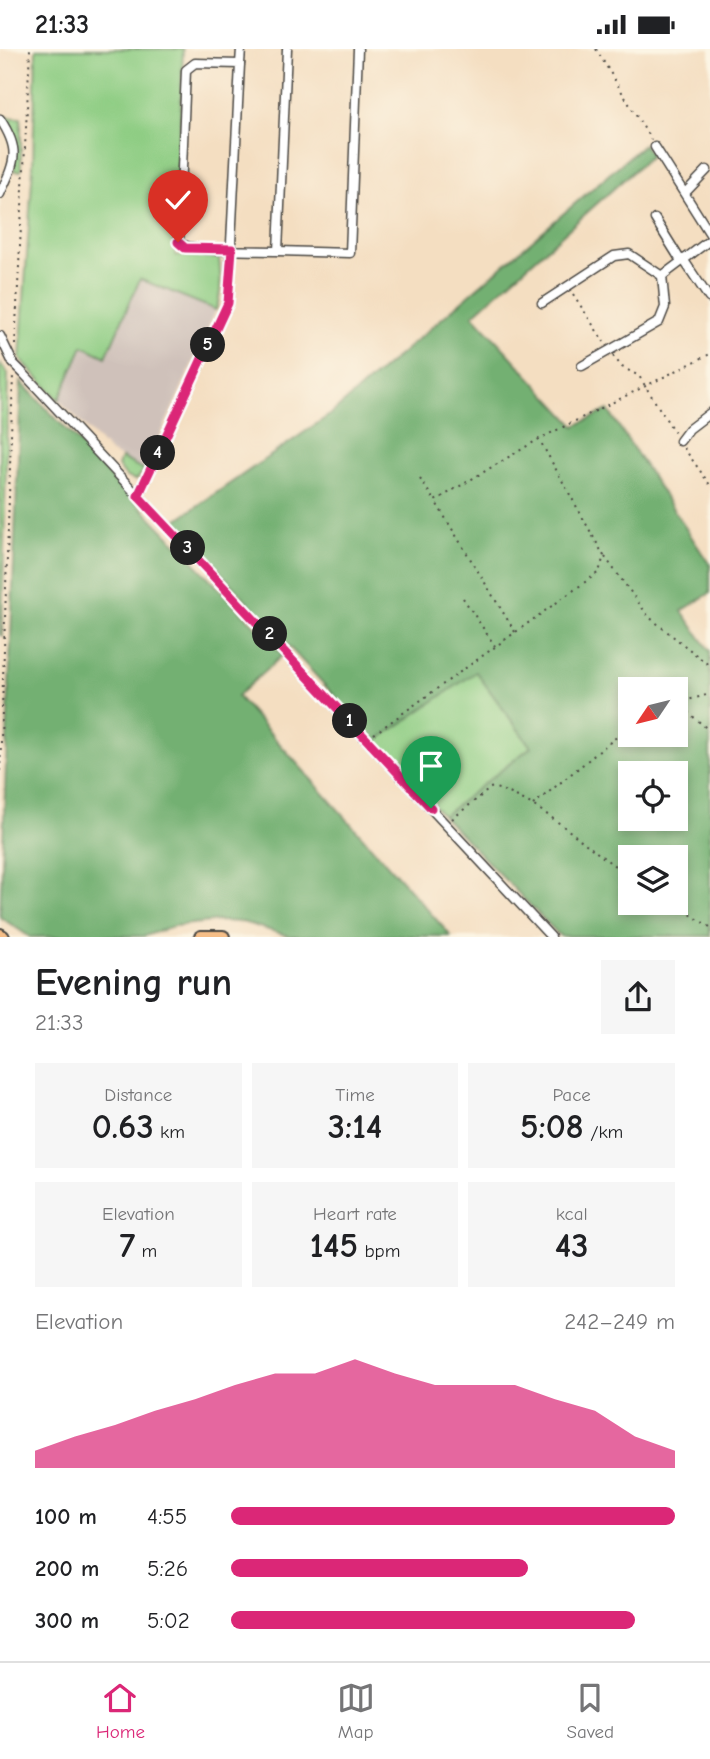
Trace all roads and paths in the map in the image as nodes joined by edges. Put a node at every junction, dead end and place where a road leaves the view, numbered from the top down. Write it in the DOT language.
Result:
graph roads {
  1 [pos="30,49"];
  2 [pos="241,49"];
  3 [pos="287,49"];
  4 [pos="358,49"];
  5 [pos="596,49"];
  6 [pos="240,64"];
  7 [pos="0,119"];
  8 [pos="655,147"];
  9 [pos="709,170"];
  10 [pos="685,193"];
  11 [pos="0,194"];
  12 [pos="655,219"];
  13 [pos="710,235"];
  14 [pos="710,240"];
  15 [pos="232,249"];
  16 [pos="278,251"];
  17 [pos="682,260"];
  18 [pos="662,276"];
  19 [pos="568,288"];
  20 [pos="709,298"];
  21 [pos="542,303"];
  22 [pos="1,343"];
  23 [pos="610,351"];
  24 [pos="710,354"];
  25 [pos="13,363"];
  26 [pos="582,366"];
  27 [pos="646,388"];
  28 [pos="710,413"];
  29 [pos="539,439"];
  30 [pos="680,441"];
  31 [pos="420,479"];
  32 [pos="710,485"];
  33 [pos="138,496"];
  34 [pos="435,501"];
  35 [pos="604,555"];
  36 [pos="463,599"];
  37 [pos="515,632"];
  38 [pos="495,647"];
  39 [pos="710,666"];
  40 [pos="710,695"];
  41 [pos="688,700"];
  42 [pos="688,713"];
  43 [pos="710,731"];
  44 [pos="618,736"];
  45 [pos="368,739"];
  46 [pos="0,771"];
  47 [pos="532,805"];
  48 [pos="446,824"];
  49 [pos="618,867"];
  50 [pos="688,913"];
  51 [pos="710,927"];
  52 [pos="201,936"];
  53 [pos="223,936"];
  54 [pos="551,936"];
  1 -- 25 [label="path"];
  2 -- 6 [label="street"];
  3 -- 16 [label="street"];
  4 -- 16 [label="street"];
  5 -- 8 [label="path"];
  6 -- 15 [label="street"];
  6 -- 15 [label="street"];
  7 -- 11 [label="street"];
  8 -- 10 [label="street"];
  9 -- 10 [label="street"];
  10 -- 13 [label="street"];
  12 -- 17 [label="street"];
  14 -- 17 [label="street"];
  15 -- 16 [label="street"];
  15 -- 33 [label="street"];
  17 -- 18 [label="street"];
  17 -- 20 [label="street"];
  18 -- 19 [label="street"];
  18 -- 23 [label="street"];
  19 -- 21 [label="street"];
  19 -- 23 [label="path"];
  22 -- 25 [label="street"];
  23 -- 26 [label="street"];
  23 -- 27 [label="path"];
  24 -- 27 [label="path"];
  25 -- 33 [label="street"];
  25 -- 46 [label="path"];
  27 -- 29 [label="path"];
  27 -- 30 [label="path"];
  28 -- 30 [label="street"];
  29 -- 34 [label="path"];
  29 -- 35 [label="path"];
  30 -- 32 [label="path"];
  31 -- 34 [label="path"];
  33 -- 45 [label="street"];
  34 -- 37 [label="path"];
  35 -- 37 [label="path"];
  35 -- 39 [label="path"];
  36 -- 38 [label="path"];
  37 -- 38 [label="path"];
  38 -- 45 [label="path"];
  40 -- 41 [label="path"];
  42 -- 43 [label="path"];
  44 -- 47 [label="path"];
  45 -- 48 [label="street"];
  47 -- 48 [label="path"];
  47 -- 49 [label="path"];
  48 -- 54 [label="street"];
  50 -- 51 [label="path"];
  52 -- 53 [label="highway"];
}
